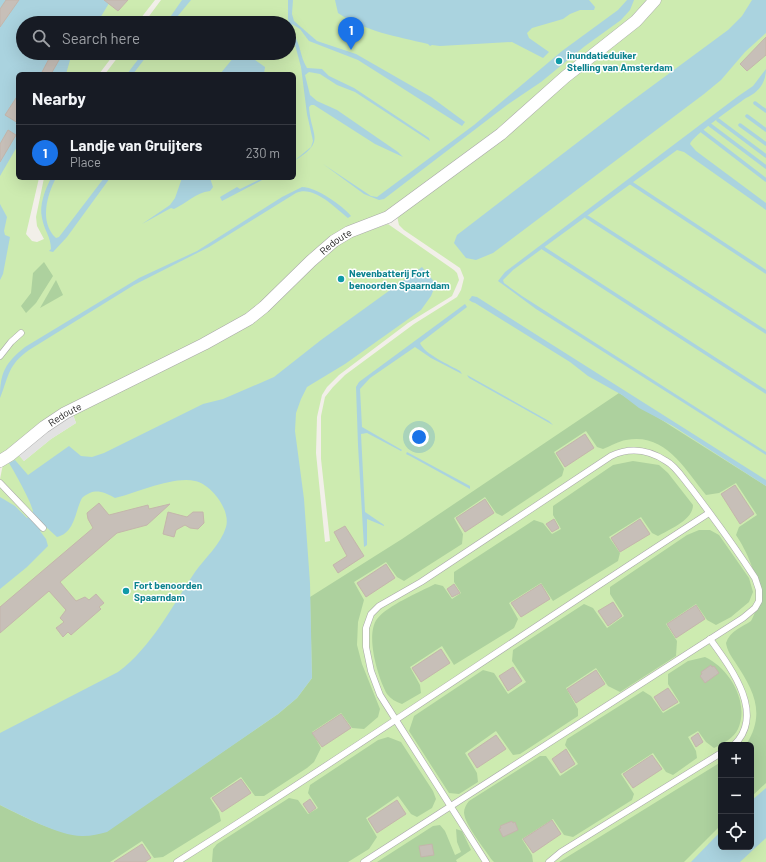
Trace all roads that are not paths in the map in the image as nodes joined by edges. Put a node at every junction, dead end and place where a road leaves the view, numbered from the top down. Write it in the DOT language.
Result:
graph roads {
  1 [pos="655,0"];
  2 [pos="21,333"];
  3 [pos="0,356"];
  4 [pos="0,461"];
  5 [pos="0,484"];
  6 [pos="709,513"];
  7 [pos="43,528"];
  8 [pos="710,639"];
  9 [pos="395,720"];
  10 [pos="737,742"];
  11 [pos="718,755"];
  12 [pos="451,806"];
  13 [pos="177,862"];
  14 [pos="364,862"];
  15 [pos="486,862"];
  16 [pos="549,862"];
  1 -- 4 [label="street, Redoute"];
  2 -- 3 [label="lane"];
  5 -- 7 [label="lane"];
  6 -- 8 [label="lane"];
  6 -- 9 [label="lane"];
  6 -- 9 [label="lane"];
  8 -- 10 [label="lane"];
  8 -- 12 [label="lane"];
  9 -- 12 [label="lane"];
  9 -- 13 [label="lane"];
  11 -- 16 [label="lane"];
  12 -- 14 [label="lane"];
  12 -- 15 [label="lane"];
}
